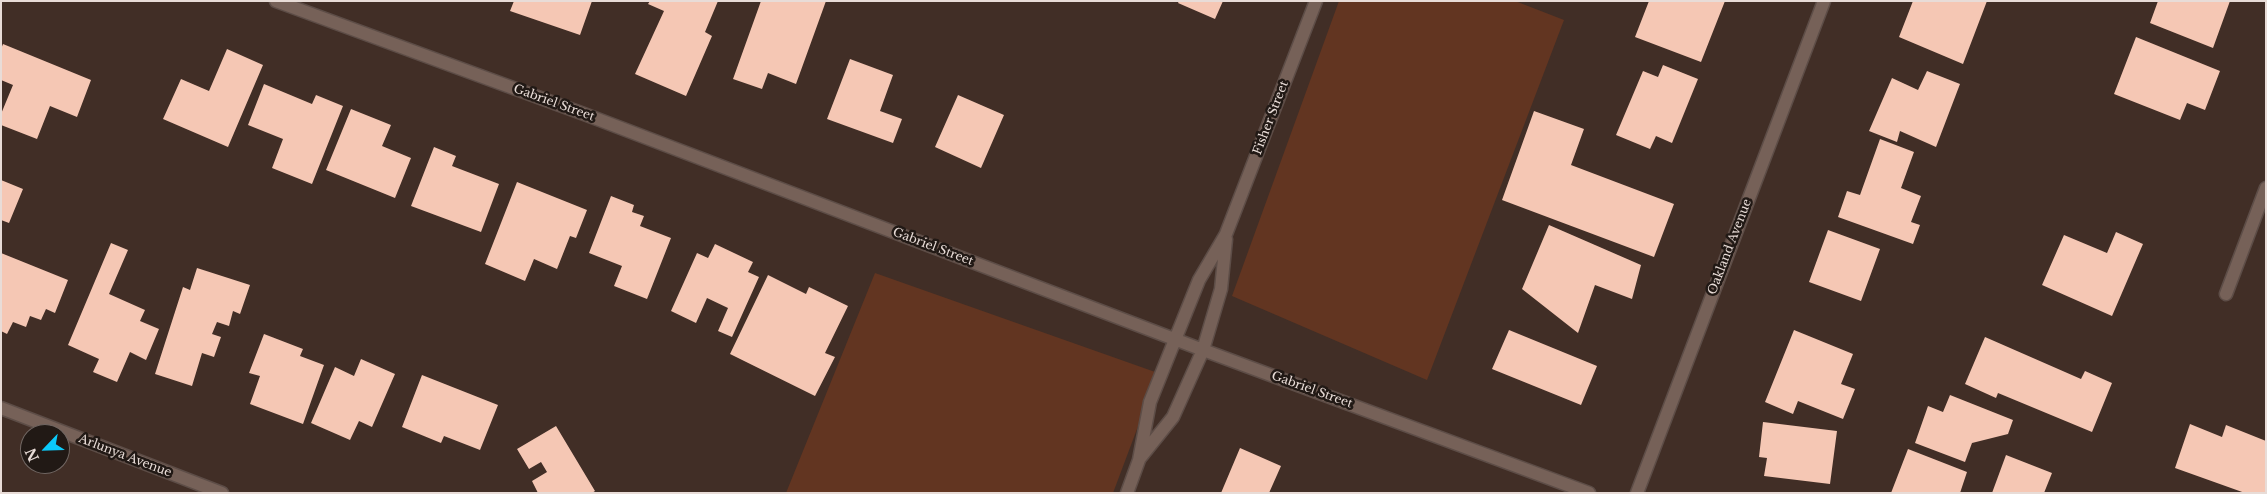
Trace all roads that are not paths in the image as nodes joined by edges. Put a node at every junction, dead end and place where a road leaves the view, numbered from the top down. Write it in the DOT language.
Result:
graph roads {
  1 [pos="276,1"];
  2 [pos="1316,1"];
  3 [pos="1824,1"];
  4 [pos="2266,188"];
  5 [pos="1226,234"];
  6 [pos="2226,294"];
  7 [pos="1175,340"];
  8 [pos="1203,350"];
  9 [pos="1,408"];
  10 [pos="1139,460"];
  11 [pos="222,493"];
  12 [pos="1127,493"];
  13 [pos="1589,493"];
  14 [pos="1637,493"];
  1 -- 7 [label="street, Gabriel Street"];
  2 -- 5 [label="street, Fisher Street"];
  3 -- 14 [label="street, Oakland Avenue"];
  4 -- 6 [label="street"];
  5 -- 7 [label="street, Fisher Street"];
  5 -- 8 [label="street, Fisher Street"];
  7 -- 8 [label="street, Gabriel Street"];
  7 -- 10 [label="street, Fisher Street"];
  8 -- 10 [label="street, Fisher Street"];
  8 -- 13 [label="street, Gabriel Street"];
  9 -- 11 [label="street, Arlunya Avenue"];
  10 -- 12 [label="street, Fisher Street"];
}
